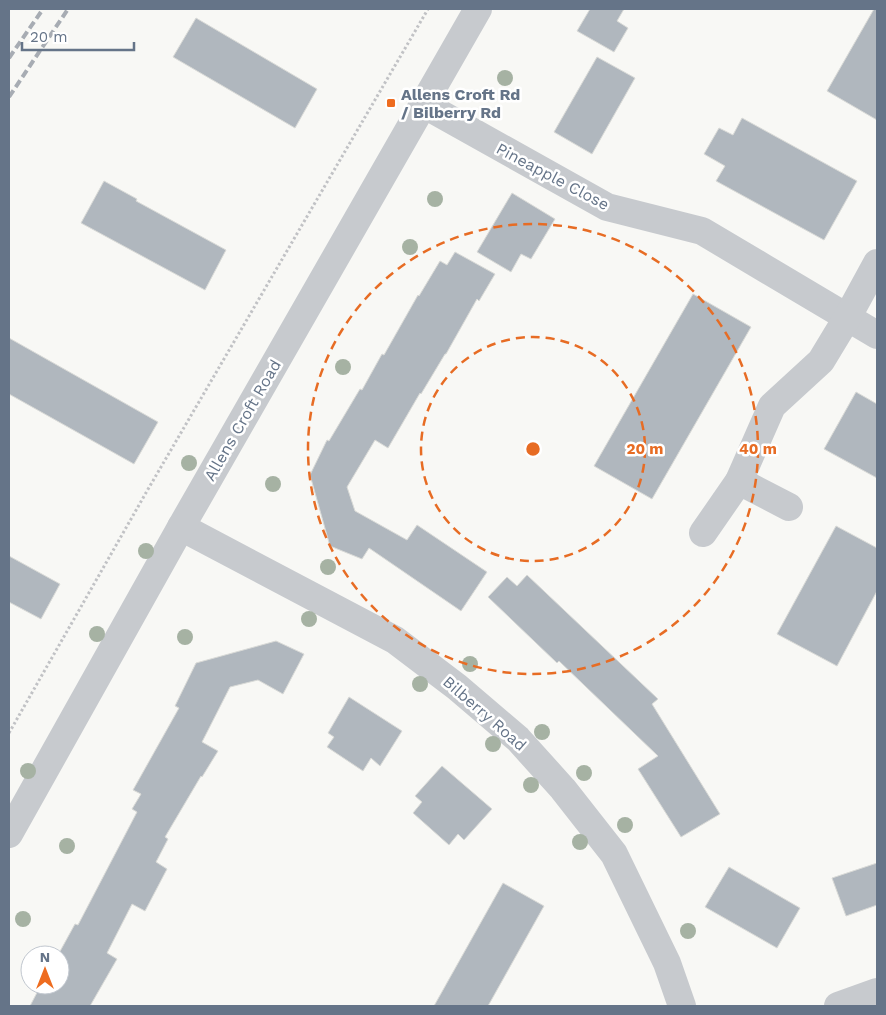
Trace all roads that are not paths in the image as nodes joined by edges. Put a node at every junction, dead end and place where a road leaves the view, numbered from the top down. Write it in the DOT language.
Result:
graph roads {
  1 [pos="478,9"];
  2 [pos="422,104"];
  3 [pos="877,263"];
  4 [pos="847,318"];
  5 [pos="877,335"];
  6 [pos="739,481"];
  7 [pos="788,508"];
  8 [pos="181,527"];
  9 [pos="703,533"];
  10 [pos="9,834"];
  11 [pos="877,992"];
  12 [pos="682,1006"];
  13 [pos="838,1006"];
  1 -- 2 [label="street, Allens Croft Road"];
  2 -- 4 [label="street, Pineapple Close"];
  2 -- 8 [label="street, Allens Croft Road"];
  3 -- 4 [label="street"];
  4 -- 5 [label="street, Pineapple Close"];
  4 -- 6 [label="street"];
  6 -- 7 [label="street"];
  6 -- 9 [label="street"];
  8 -- 10 [label="street, Allens Croft Road"];
  8 -- 12 [label="street, Bilberry Road"];
  11 -- 13 [label="street"];
}
